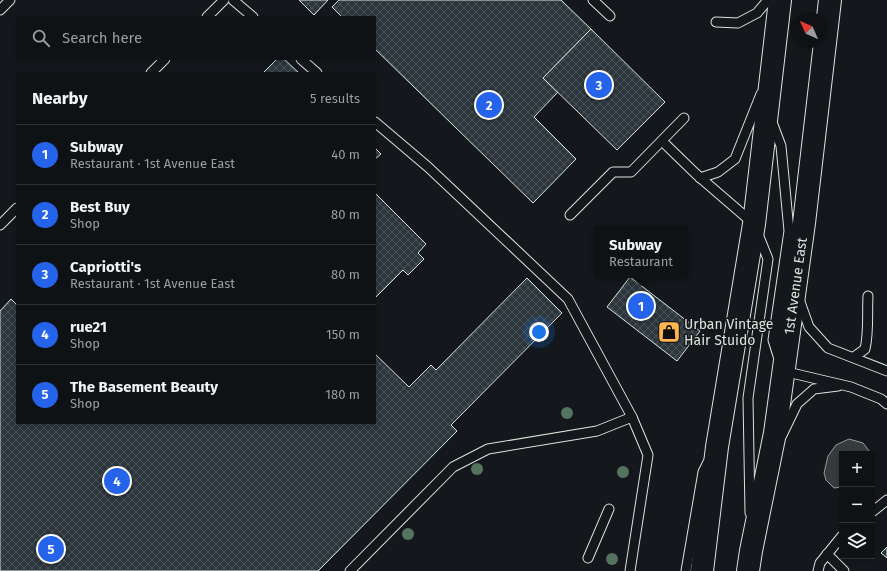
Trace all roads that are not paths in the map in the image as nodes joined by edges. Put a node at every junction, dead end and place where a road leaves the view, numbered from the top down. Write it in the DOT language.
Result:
graph roads {
  1 [pos="10,0"];
  2 [pos="224,0"];
  3 [pos="233,0"];
  4 [pos="593,0"];
  5 [pos="768,0"];
  6 [pos="780,0"];
  7 [pos="831,2"];
  8 [pos="0,10"];
  9 [pos="208,16"];
  10 [pos="252,16"];
  11 [pos="610,16"];
  12 [pos="716,22"];
  13 [pos="164,60"];
  14 [pos="302,60"];
  15 [pos="773,65"];
  16 [pos="152,72"];
  17 [pos="317,72"];
  18 [pos="767,109"];
  19 [pos="684,118"];
  20 [pos="376,123"];
  21 [pos="662,141"];
  22 [pos="700,178"];
  23 [pos="16,209"];
  24 [pos="570,215"];
  25 [pos="754,224"];
  26 [pos="0,225"];
  27 [pos="795,287"];
  28 [pos="868,296"];
  29 [pos="854,357"];
  30 [pos="887,371"];
  31 [pos="783,372"];
  32 [pos="844,385"];
  33 [pos="887,404"];
  34 [pos="632,417"];
  35 [pos="716,447"];
  36 [pos="771,458"];
  37 [pos="887,500"];
  38 [pos="609,509"];
  39 [pos="875,510"];
  40 [pos="839,540"];
  41 [pos="828,554"];
  42 [pos="588,558"];
  43 [pos="749,561"];
  44 [pos="350,571"];
  45 [pos="630,571"];
  46 [pos="686,571"];
  47 [pos="702,571"];
  48 [pos="818,571"];
  49 [pos="844,571"];
  1 -- 8 [label="lane"];
  2 -- 9 [label="lane"];
  3 -- 10 [label="lane"];
  4 -- 11 [label="lane"];
  5 -- 12 [label="lane"];
  6 -- 15 [label="main road"];
  7 -- 27 [label="main road, 1st Avenue East"];
  13 -- 16 [label="lane"];
  14 -- 17 [label="lane"];
  15 -- 18 [label="main road"];
  15 -- 22 [label="lane"];
  18 -- 25 [label="main road"];
  18 -- 31 [label="lane"];
  19 -- 21 [label="lane"];
  20 -- 34 [label="lane"];
  21 -- 22 [label="lane"];
  21 -- 24 [label="lane"];
  22 -- 25 [label="lane"];
  23 -- 26 [label="lane"];
  25 -- 35 [label="main road"];
  25 -- 43 [label="lane"];
  27 -- 29 [label="lane"];
  27 -- 31 [label="main road, 1st Avenue East"];
  28 -- 29 [label="lane"];
  29 -- 30 [label="lane"];
  31 -- 32 [label="lane"];
  31 -- 36 [label="main road, 1st Avenue East"];
  32 -- 33 [label="lane"];
  32 -- 36 [label="lane"];
  34 -- 44 [label="lane"];
  34 -- 45 [label="lane"];
  35 -- 46 [label="lane"];
  35 -- 47 [label="main road"];
  36 -- 43 [label="main road, 1st Avenue East"];
  37 -- 39 [label="lane"];
  38 -- 42 [label="lane"];
  40 -- 41 [label="lane"];
  41 -- 48 [label="lane"];
  41 -- 49 [label="lane"];
}
